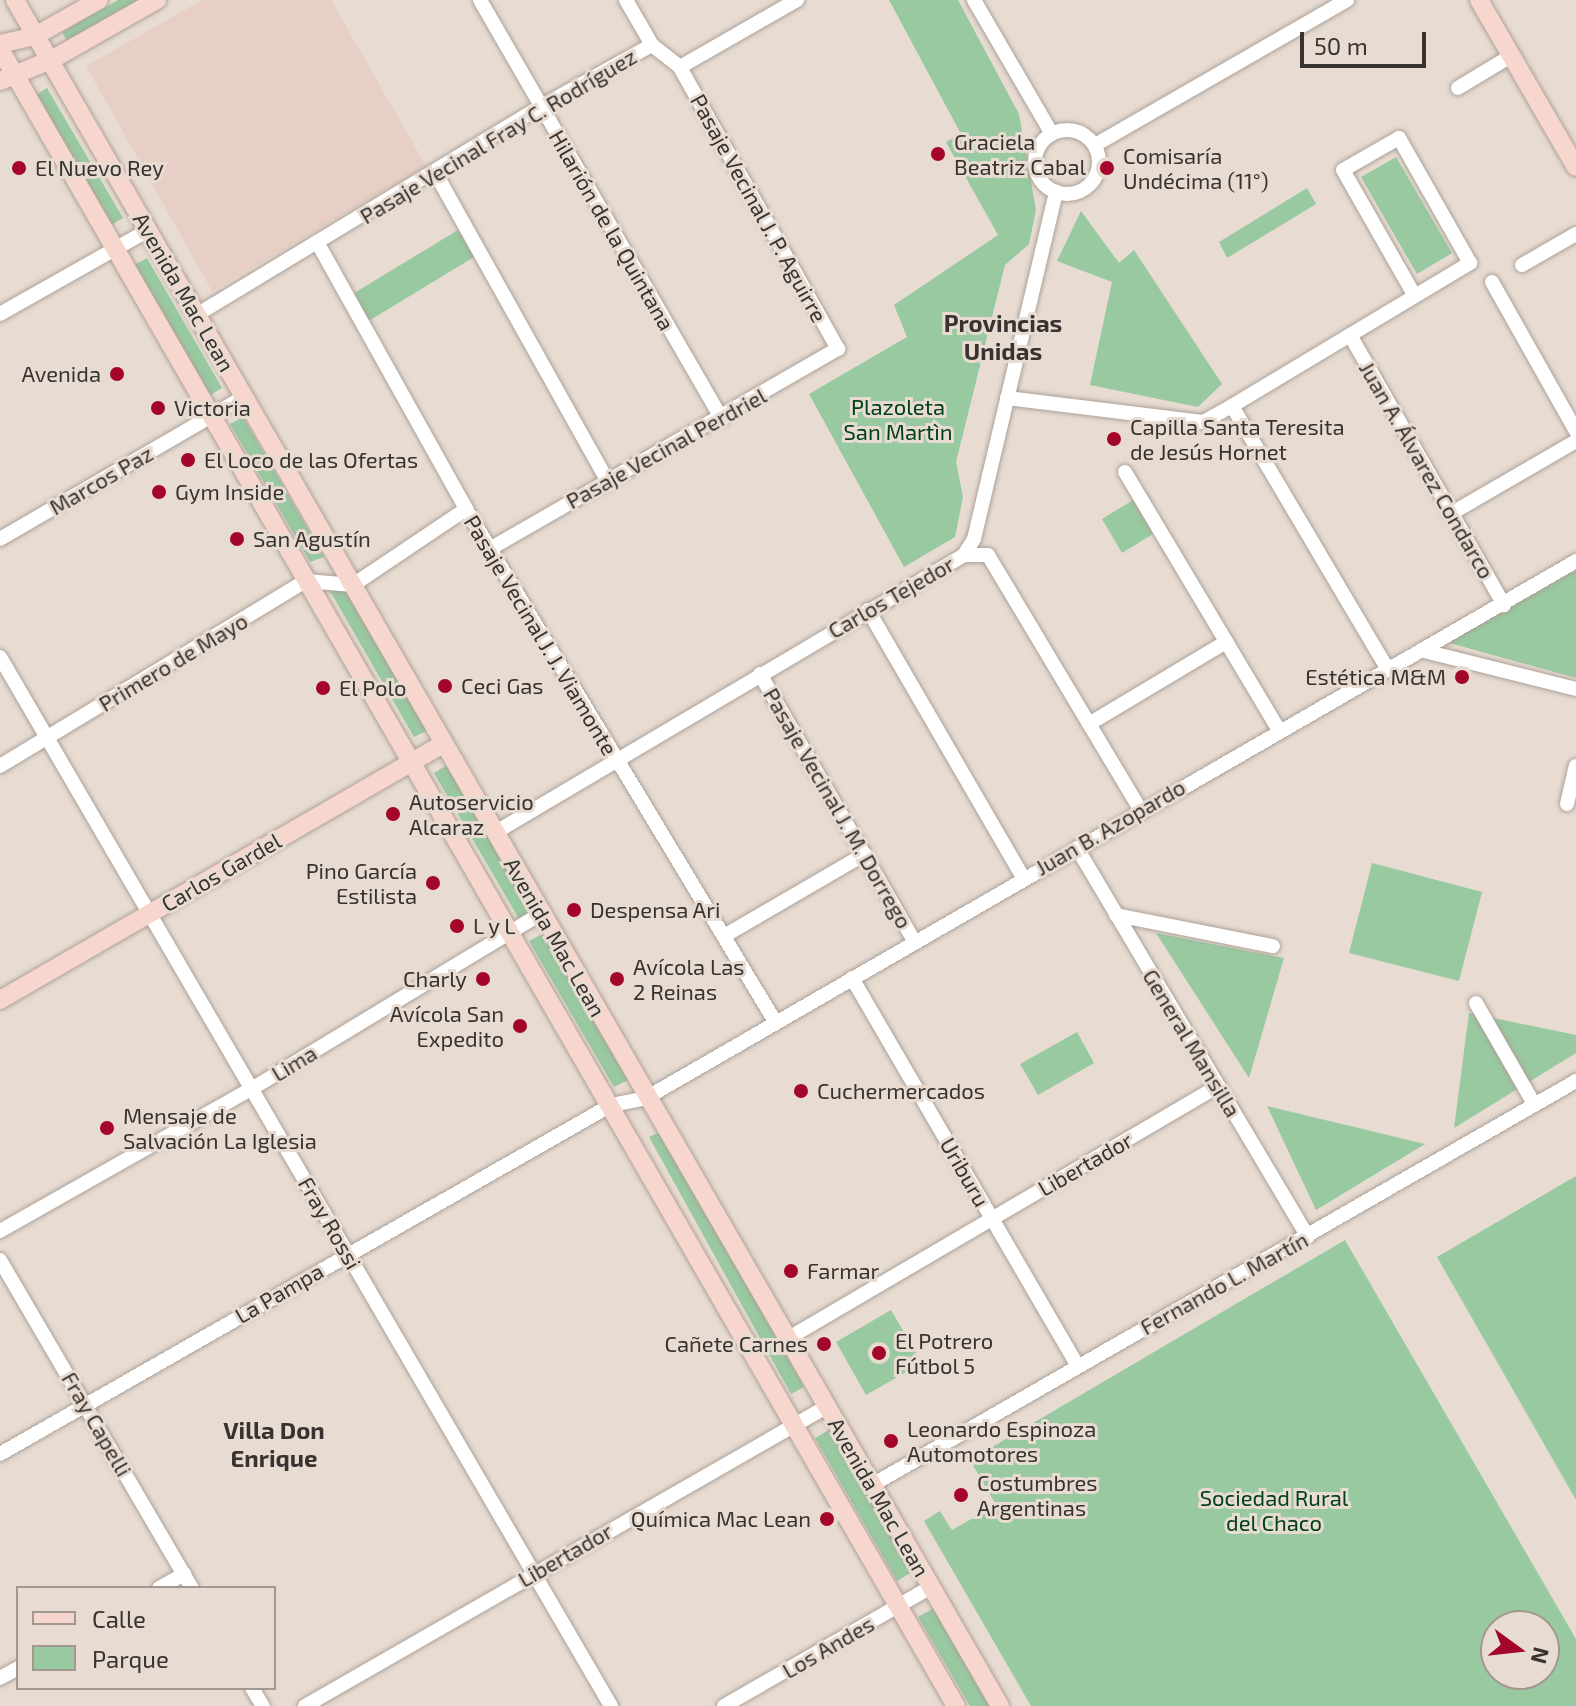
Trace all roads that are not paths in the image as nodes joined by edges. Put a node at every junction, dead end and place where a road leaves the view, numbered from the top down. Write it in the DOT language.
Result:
graph roads {
  1 [pos="15,0"];
  2 [pos="99,0"];
  3 [pos="157,0"];
  4 [pos="480,0"];
  5 [pos="626,0"];
  6 [pos="797,0"];
  7 [pos="974,0"];
  8 [pos="1347,0"];
  9 [pos="1482,2"];
  10 [pos="35,36"];
  11 [pos="652,45"];
  12 [pos="0,46"];
  13 [pos="1511,56"];
  14 [pos="53,59"];
  15 [pos="680,67"];
  16 [pos="6,78"];
  17 [pos="1458,88"];
  18 [pos="540,107"];
  19 [pos="1052,134"];
  20 [pos="1095,145"];
  21 [pos="1576,167"];
  22 [pos="436,174"];
  23 [pos="1056,192"];
  24 [pos="147,231"];
  25 [pos="1576,234"];
  26 [pos="317,242"];
  27 [pos="114,249"];
  28 [pos="1522,265"];
  29 [pos="1492,282"];
  30 [pos="1415,296"];
  31 [pos="0,314"];
  32 [pos="198,314"];
  33 [pos="1350,335"];
  34 [pos="838,349"];
  35 [pos="244,397"];
  36 [pos="1007,398"];
  37 [pos="1232,406"];
  38 [pos="211,416"];
  39 [pos="722,419"];
  40 [pos="1576,431"];
  41 [pos="1576,441"];
  42 [pos="1125,472"];
  43 [pos="608,482"];
  44 [pos="466,509"];
  45 [pos="1452,513"];
  46 [pos="0,539"];
  47 [pos="493,547"];
  48 [pos="964,555"];
  49 [pos="1576,561"];
  50 [pos="306,581"];
  51 [pos="353,585"];
  52 [pos="1504,605"];
  53 [pos="868,610"];
  54 [pos="1226,642"];
  55 [pos="1424,651"];
  56 [pos="0,657"];
  57 [pos="1388,670"];
  58 [pos="760,674"];
  59 [pos="1576,689"];
  60 [pos="1089,724"];
  61 [pos="1279,730"];
  62 [pos="47,738"];
  63 [pos="443,744"];
  64 [pos="615,759"];
  65 [pos="412,762"];
  66 [pos="0,766"];
  67 [pos="1576,766"];
  68 [pos="1567,804"];
  69 [pos="1140,809"];
  70 [pos="496,832"];
  71 [pos="1077,848"];
  72 [pos="865,854"];
  73 [pos="1023,877"];
  74 [pos="542,913"];
  75 [pos="149,914"];
  76 [pos="1116,915"];
  77 [pos="511,931"];
  78 [pos="724,936"];
  79 [pos="915,942"];
  80 [pos="1273,946"];
  81 [pos="852,978"];
  82 [pos="0,1000"];
  83 [pos="1476,1003"];
  84 [pos="776,1023"];
  85 [pos="1576,1081"];
  86 [pos="1218,1086"];
  87 [pos="253,1088"];
  88 [pos="646,1098"];
  89 [pos="1534,1104"];
  90 [pos="611,1105"];
  91 [pos="993,1219"];
  92 [pos="0,1231"];
  93 [pos="1308,1237"];
  94 [pos="347,1254"];
  95 [pos="0,1260"];
  96 [pos="787,1339"];
  97 [pos="1077,1365"];
  98 [pos="85,1404"];
  99 [pos="826,1407"];
  100 [pos="795,1425"];
  101 [pos="0,1454"];
  102 [pos="872,1485"];
  103 [pos="533,1573"];
  104 [pos="184,1574"];
  105 [pos="163,1586"];
  106 [pos="191,1586"];
  107 [pos="931,1587"];
  108 [pos="897,1606"];
  109 [pos="305,1706"];
  110 [pos="611,1706"];
  111 [pos="724,1706"];
  112 [pos="956,1706"];
  113 [pos="1000,1706"];
  1 -- 10 [label="main road, Avenida Mac Lean"];
  2 -- 10 [label="main road"];
  3 -- 14 [label="main road"];
  4 -- 18 [label="street, Hilarión de la Quintana"];
  5 -- 11 [label="street"];
  6 -- 15 [label="street"];
  7 -- 19 [label="street"];
  8 -- 20 [label="street"];
  9 -- 13 [label="main road"];
  10 -- 12 [label="main road"];
  10 -- 14 [label="main road, Avenida Mac Lean"];
  11 -- 15 [label="street, Pasaje Vecinal Fray C. Rodríguez"];
  11 -- 18 [label="street, Pasaje Vecinal Fray C. Rodríguez"];
  12 -- 16 [label="main road, Avenida Mac Lean"];
  13 -- 17 [label="street"];
  13 -- 21 [label="main road"];
  14 -- 16 [label="main road"];
  14 -- 24 [label="main road, Avenida Mac Lean"];
  15 -- 34 [label="street, Pasaje Vecinal J. P. Aguirre"];
  16 -- 27 [label="main road, Avenida Mac Lean"];
  18 -- 22 [label="street, Pasaje Vecinal Fray C. Rodríguez"];
  18 -- 39 [label="street, Hilarión de la Quintana"];
  19 -- 20 [label="street"];
  19 -- 23 [label="street"];
  20 -- 23 [label="street"];
  22 -- 26 [label="street, Pasaje Vecinal Fray C. Rodríguez"];
  22 -- 43 [label="street"];
  23 -- 36 [label="street, Carlos Tejedor"];
  24 -- 27 [label="street"];
  24 -- 32 [label="main road, Avenida Mac Lean"];
  25 -- 28 [label="street"];
  26 -- 32 [label="street, Pasaje Vecinal Fray C. Rodríguez"];
  26 -- 44 [label="street, Pasaje Vecinal J. J. Viamonte"];
  27 -- 31 [label="street"];
  27 -- 38 [label="main road, Avenida Mac Lean"];
  29 -- 40 [label="street"];
  30 -- 30 [label="street"];
  30 -- 33 [label="street"];
  32 -- 35 [label="main road, Avenida Mac Lean"];
  33 -- 37 [label="street"];
  33 -- 45 [label="street, Juan A. Álvarez Condarco"];
  34 -- 39 [label="street, Pasaje Vecinal Perdriel"];
  35 -- 38 [label="street, Marcos Paz"];
  35 -- 51 [label="main road, Avenida Mac Lean"];
  36 -- 37 [label="street"];
  36 -- 48 [label="street, Carlos Tejedor"];
  37 -- 57 [label="street"];
  38 -- 46 [label="street, Marcos Paz"];
  38 -- 50 [label="main road, Avenida Mac Lean"];
  39 -- 43 [label="street, Pasaje Vecinal Perdriel"];
  41 -- 45 [label="street"];
  42 -- 54 [label="street"];
  43 -- 47 [label="street, Pasaje Vecinal Perdriel"];
  44 -- 47 [label="street, Pasaje Vecinal J. J. Viamonte"];
  44 -- 51 [label="street"];
  45 -- 52 [label="street, Juan A. Álvarez Condarco"];
  47 -- 64 [label="street, Pasaje Vecinal J. J. Viamonte"];
  48 -- 53 [label="street, Carlos Tejedor"];
  48 -- 60 [label="street"];
  49 -- 52 [label="street, Juan B. Azopardo"];
  50 -- 51 [label="street"];
  50 -- 62 [label="street, Primero de Mayo"];
  50 -- 65 [label="main road, Avenida Mac Lean"];
  51 -- 63 [label="main road, Avenida Mac Lean"];
  52 -- 55 [label="street, Juan B. Azopardo"];
  53 -- 58 [label="street, Carlos Tejedor"];
  53 -- 73 [label="street"];
  54 -- 60 [label="street"];
  54 -- 61 [label="street"];
  55 -- 57 [label="street, Juan B. Azopardo"];
  55 -- 59 [label="street"];
  56 -- 62 [label="street, Fray Rossi"];
  57 -- 61 [label="street, Juan B. Azopardo"];
  58 -- 64 [label="street, Carlos Tejedor"];
  58 -- 72 [label="street, Pasaje Vecinal J. M. Dorrego"];
  60 -- 69 [label="street"];
  61 -- 69 [label="street, Juan B. Azopardo"];
  62 -- 66 [label="street, Primero de Mayo"];
  62 -- 75 [label="street, Fray Rossi"];
  63 -- 65 [label="main road, Carlos Gardel"];
  63 -- 70 [label="main road, Avenida Mac Lean"];
  64 -- 70 [label="street, Carlos Tejedor"];
  64 -- 78 [label="street, Pasaje Vecinal J. J. Viamonte"];
  65 -- 75 [label="main road, Carlos Gardel"];
  65 -- 77 [label="main road, Avenida Mac Lean"];
  67 -- 68 [label="street"];
  69 -- 71 [label="street, Juan B. Azopardo"];
  70 -- 74 [label="main road, Avenida Mac Lean"];
  71 -- 73 [label="street, Juan B. Azopardo"];
  71 -- 76 [label="street, General Mansilla"];
  72 -- 78 [label="street"];
  72 -- 79 [label="street, Pasaje Vecinal J. M. Dorrego"];
  73 -- 79 [label="street, Juan B. Azopardo"];
  74 -- 77 [label="street, Lima"];
  74 -- 88 [label="main road, Avenida Mac Lean"];
  75 -- 82 [label="main road, Carlos Gardel"];
  75 -- 87 [label="street, Fray Rossi"];
  76 -- 80 [label="street"];
  76 -- 86 [label="street, General Mansilla"];
  77 -- 87 [label="street, Lima"];
  77 -- 90 [label="main road, Avenida Mac Lean"];
  78 -- 84 [label="street, Pasaje Vecinal J. J. Viamonte"];
  79 -- 81 [label="street, Juan B. Azopardo"];
  81 -- 84 [label="street, Juan B. Azopardo"];
  81 -- 91 [label="street, Uriburu"];
  83 -- 89 [label="street"];
  84 -- 88 [label="street, Juan B. Azopardo"];
  85 -- 89 [label="street, Fernando L. Martín"];
  86 -- 91 [label="street, Libertador"];
  86 -- 93 [label="street, General Mansilla"];
  87 -- 92 [label="street, Lima"];
  87 -- 94 [label="street, Fray Rossi"];
  88 -- 90 [label="street, La Pampa"];
  88 -- 96 [label="main road, Avenida Mac Lean"];
  89 -- 93 [label="street, Fernando L. Martín"];
  90 -- 94 [label="street, La Pampa"];
  90 -- 100 [label="main road, Avenida Mac Lean"];
  91 -- 96 [label="street, Libertador"];
  91 -- 97 [label="street, Uriburu"];
  93 -- 97 [label="street, Fernando L. Martín"];
  94 -- 98 [label="street, La Pampa"];
  94 -- 103 [label="street, Fray Rossi"];
  95 -- 98 [label="street, Fray Capelli"];
  96 -- 99 [label="main road, Avenida Mac Lean"];
  97 -- 102 [label="street, Fernando L. Martín"];
  98 -- 101 [label="street, La Pampa"];
  98 -- 104 [label="street, Fray Capelli"];
  99 -- 100 [label="street, Libertador"];
  99 -- 102 [label="main road, Avenida Mac Lean"];
  100 -- 103 [label="street, Libertador"];
  100 -- 108 [label="main road, Avenida Mac Lean"];
  102 -- 107 [label="main road, Avenida Mac Lean"];
  103 -- 109 [label="street, Libertador"];
  103 -- 110 [label="street, Fray Rossi"];
  104 -- 105 [label="street"];
  104 -- 106 [label="street, Fray Capelli"];
  107 -- 108 [label="street, Los Andes"];
  107 -- 113 [label="main road, Avenida Mac Lean"];
  108 -- 111 [label="street, Los Andes"];
  108 -- 112 [label="main road, Avenida Mac Lean"];
}
